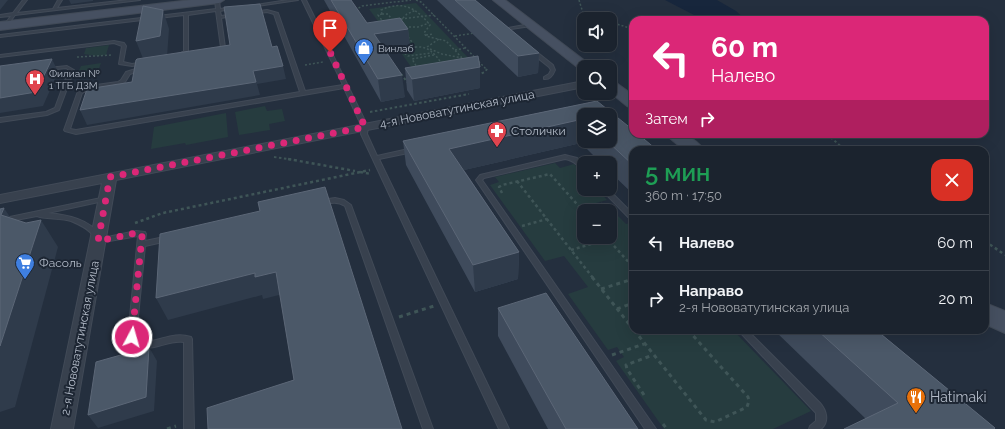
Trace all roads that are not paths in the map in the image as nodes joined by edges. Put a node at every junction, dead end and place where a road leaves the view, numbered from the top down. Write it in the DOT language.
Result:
graph roads {
  1 [pos="24,0"];
  2 [pos="60,0"];
  3 [pos="138,0"];
  4 [pos="296,0"];
  5 [pos="304,0"];
  6 [pos="498,0"];
  7 [pos="218,3"];
  8 [pos="250,6"];
  9 [pos="242,7"];
  10 [pos="54,10"];
  11 [pos="14,14"];
  12 [pos="186,14"];
  13 [pos="247,14"];
  14 [pos="240,15"];
  15 [pos="219,17"];
  16 [pos="2,22"];
  17 [pos="500,24"];
  18 [pos="530,25"];
  19 [pos="505,29"];
  20 [pos="511,33"];
  21 [pos="0,36"];
  22 [pos="528,48"];
  23 [pos="0,56"];
  24 [pos="216,57"];
  25 [pos="169,59"];
  26 [pos="577,60"];
  27 [pos="39,71"];
  28 [pos="546,78"];
  29 [pos="577,85"];
  30 [pos="346,86"];
  31 [pos="617,90"];
  32 [pos="303,93"];
  33 [pos="629,100"];
  34 [pos="0,120"];
  35 [pos="365,127"];
  36 [pos="679,138"];
  37 [pos="690,146"];
  38 [pos="422,148"];
  39 [pos="376,158"];
  40 [pos="577,161"];
  41 [pos="110,177"];
  42 [pos="612,196"];
  43 [pos="0,199"];
  44 [pos="106,199"];
  45 [pos="316,204"];
  46 [pos="629,214"];
  47 [pos="24,216"];
  48 [pos="0,221"];
  49 [pos="180,236"];
  50 [pos="98,241"];
  51 [pos="142,244"];
  52 [pos="989,315"];
  53 [pos="1005,323"];
  54 [pos="746,334"];
  55 [pos="62,429"];
  56 [pos="189,429"];
  57 [pos="428,429"];
  58 [pos="504,429"];
  59 [pos="651,429"];
  60 [pos="814,429"];
  1 -- 11 [label="lane"];
  2 -- 10 [label="lane"];
  3 -- 10 [label="lane"];
  4 -- 8 [label="lane"];
  5 -- 30 [label="lane"];
  6 -- 18 [label="street"];
  7 -- 9 [label="lane"];
  7 -- 12 [label="lane"];
  7 -- 15 [label="lane"];
  7 -- 16 [label="street"];
  10 -- 11 [label="lane"];
  11 -- 16 [label="lane"];
  11 -- 16 [label="lane"];
  12 -- 21 [label="lane"];
  12 -- 25 [label="lane"];
  13 -- 32 [label="lane"];
  14 -- 15 [label="lane"];
  15 -- 24 [label="lane"];
  17 -- 19 [label="lane"];
  18 -- 19 [label="lane"];
  18 -- 26 [label="street"];
  19 -- 20 [label="lane"];
  22 -- 28 [label="lane"];
  23 -- 32 [label="lane"];
  27 -- 34 [label="lane"];
  29 -- 35 [label="street, 4-я Нововатутинская улица"];
  30 -- 32 [label="lane"];
  30 -- 35 [label="lane"];
  31 -- 33 [label="street"];
  35 -- 39 [label="lane"];
  35 -- 41 [label="street, 4-я Нововатутинская улица"];
  36 -- 37 [label="street"];
  38 -- 39 [label="lane"];
  39 -- 58 [label="lane"];
  40 -- 59 [label="lane"];
  41 -- 43 [label="street, 4-я Нововатутинская улица"];
  41 -- 44 [label="street, 2-я Нововатутинская улица"];
  42 -- 46 [label="lane"];
  44 -- 47 [label="lane"];
  44 -- 50 [label="street, 2-я Нововатутинская улица"];
  45 -- 57 [label="lane"];
  47 -- 48 [label="lane"];
  47 -- 50 [label="lane"];
  49 -- 51 [label="lane"];
  50 -- 51 [label="lane"];
  50 -- 55 [label="street, 2-я Нововатутинская улица"];
  51 -- 56 [label="lane"];
  52 -- 53 [label="street"];
  54 -- 60 [label="lane"];
}
